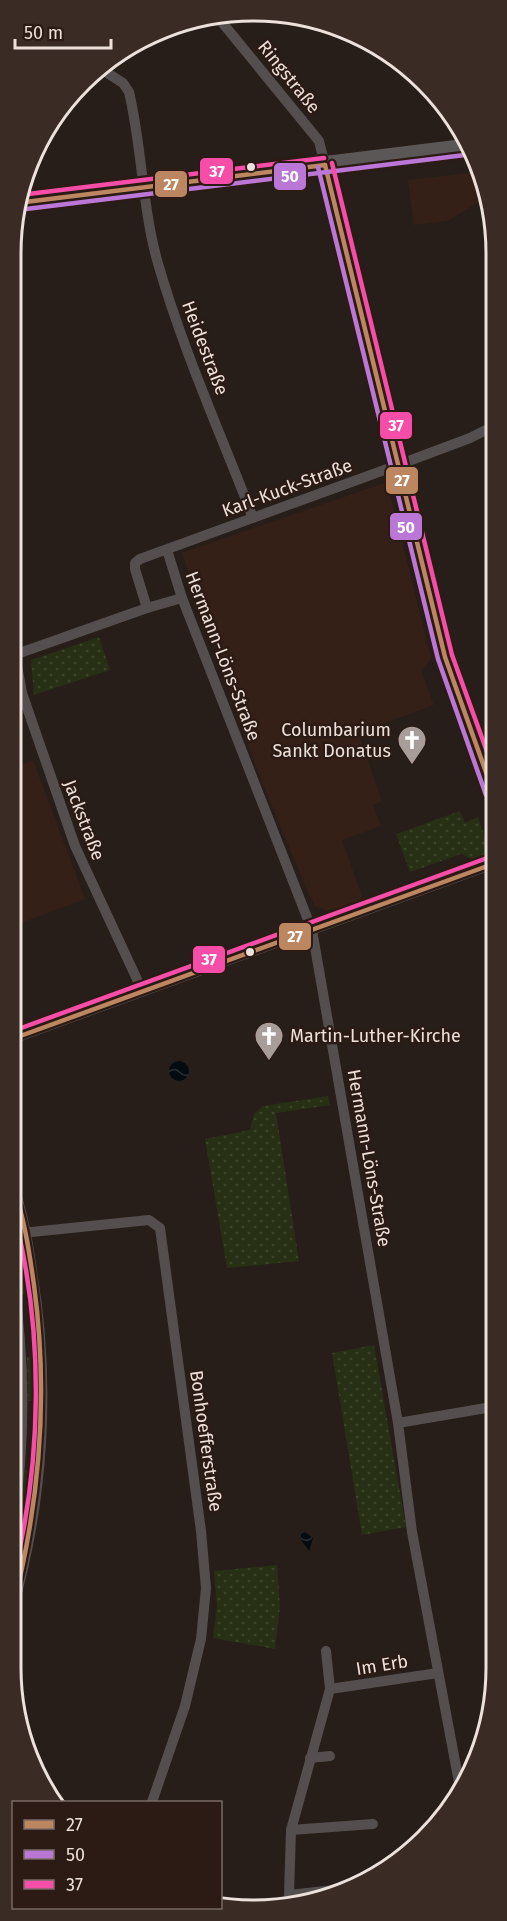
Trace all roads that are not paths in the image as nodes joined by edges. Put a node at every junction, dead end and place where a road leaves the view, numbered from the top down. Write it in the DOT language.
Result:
graph roads {
  1 [pos="223,23"];
  2 [pos="107,73"];
  3 [pos="461,149"];
  4 [pos="325,165"];
  5 [pos="142,186"];
  6 [pos="27,202"];
  7 [pos="486,429"];
  8 [pos="398,465"];
  9 [pos="253,518"];
  10 [pos="167,550"];
  11 [pos="182,598"];
  12 [pos="147,608"];
  13 [pos="21,652"];
  14 [pos="21,688"];
  15 [pos="486,770"];
  16 [pos="486,867"];
  17 [pos="312,930"];
  18 [pos="142,990"];
  19 [pos="21,1036"];
  20 [pos="21,1206"];
  21 [pos="26,1232"];
  22 [pos="21,1233"];
  23 [pos="21,1340"];
  24 [pos="486,1408"];
  25 [pos="398,1423"];
  26 [pos="21,1480"];
  27 [pos="21,1537"];
  28 [pos="29,1538"];
  29 [pos="21,1572"];
  30 [pos="326,1651"];
  31 [pos="438,1673"];
  32 [pos="330,1689"];
  33 [pos="330,1756"];
  34 [pos="310,1758"];
  35 [pos="457,1779"];
  36 [pos="153,1801"];
  37 [pos="373,1824"];
  38 [pos="291,1830"];
  39 [pos="312,1892"];
  1 -- 4 [label="street, Ringstraße"];
  2 -- 5 [label="street, Heidestraße"];
  3 -- 4 [label="main road"];
  4 -- 5 [label="main road"];
  4 -- 8 [label="street"];
  5 -- 6 [label="main road"];
  5 -- 9 [label="street, Heidestraße"];
  7 -- 8 [label="street, Karl-Kuck-Straße"];
  8 -- 9 [label="street, Karl-Kuck-Straße"];
  8 -- 15 [label="street"];
  9 -- 10 [label="street, Karl-Kuck-Straße"];
  10 -- 11 [label="street, Hermann-Löns-Straße"];
  10 -- 12 [label="street, Karl-Kuck-Straße"];
  11 -- 12 [label="street"];
  11 -- 17 [label="street, Hermann-Löns-Straße"];
  12 -- 13 [label="street"];
  14 -- 18 [label="street, Jackstraße"];
  16 -- 17 [label="street"];
  17 -- 18 [label="street"];
  17 -- 25 [label="street, Hermann-Löns-Straße"];
  18 -- 19 [label="street"];
  20 -- 21 [label="street"];
  21 -- 22 [label="street, Bonhoefferstraße"];
  21 -- 28 [label="street"];
  21 -- 36 [label="street, Bonhoefferstraße"];
  23 -- 26 [label="street"];
  24 -- 25 [label="street"];
  25 -- 31 [label="street, Hermann-Löns-Straße"];
  27 -- 28 [label="street"];
  28 -- 29 [label="street"];
  30 -- 32 [label="street"];
  31 -- 32 [label="street, Im Erb"];
  31 -- 35 [label="street, Hermann-Löns-Straße"];
  32 -- 34 [label="street"];
  33 -- 34 [label="street"];
  34 -- 38 [label="street"];
  37 -- 38 [label="street"];
  38 -- 39 [label="street"];
}
